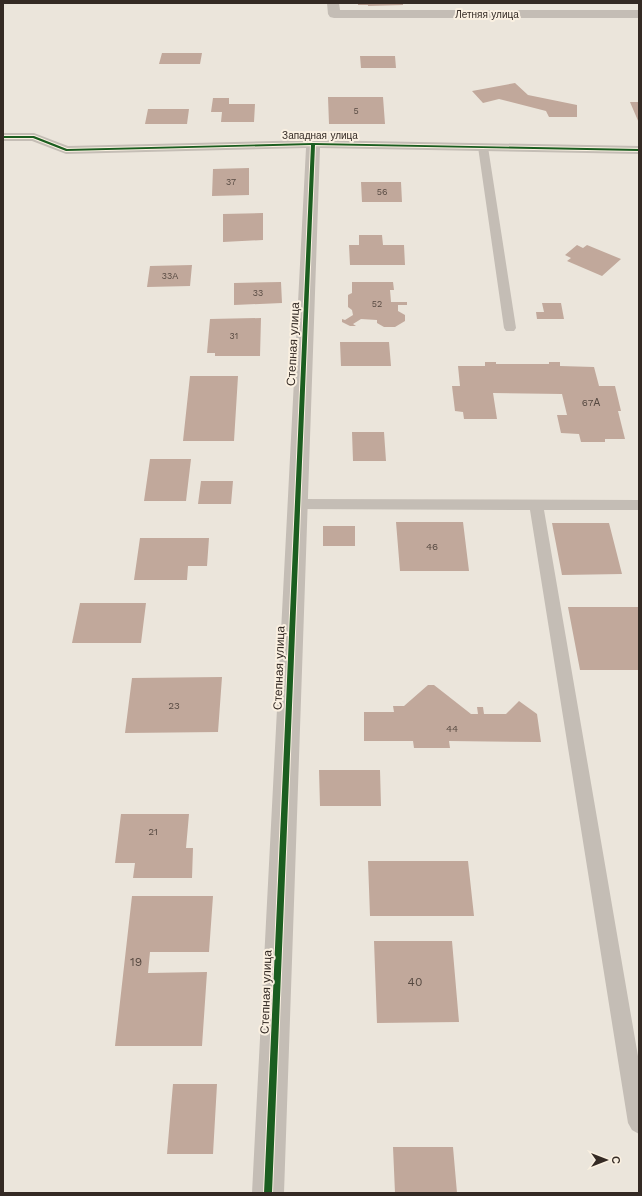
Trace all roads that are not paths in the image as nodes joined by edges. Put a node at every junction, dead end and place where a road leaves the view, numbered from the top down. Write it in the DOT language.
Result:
graph roads {
  1 [pos="334,9"];
  2 [pos="639,14"];
  3 [pos="3,137"];
  4 [pos="313,144"];
  5 [pos="483,147"];
  6 [pos="639,150"];
  7 [pos="510,328"];
  8 [pos="297,504"];
  9 [pos="639,505"];
  10 [pos="536,506"];
  11 [pos="639,1123"];
  12 [pos="268,1193"];
  1 -- 2 [label="street, Летняя улица"];
  3 -- 4 [label="street, Западная улица"];
  4 -- 5 [label="street, Западная улица"];
  4 -- 8 [label="street, Степная улица"];
  5 -- 6 [label="street, Западная улица"];
  5 -- 7 [label="lane"];
  8 -- 10 [label="lane"];
  8 -- 12 [label="street, Степная улица"];
  9 -- 10 [label="lane"];
  10 -- 11 [label="lane"];
}
